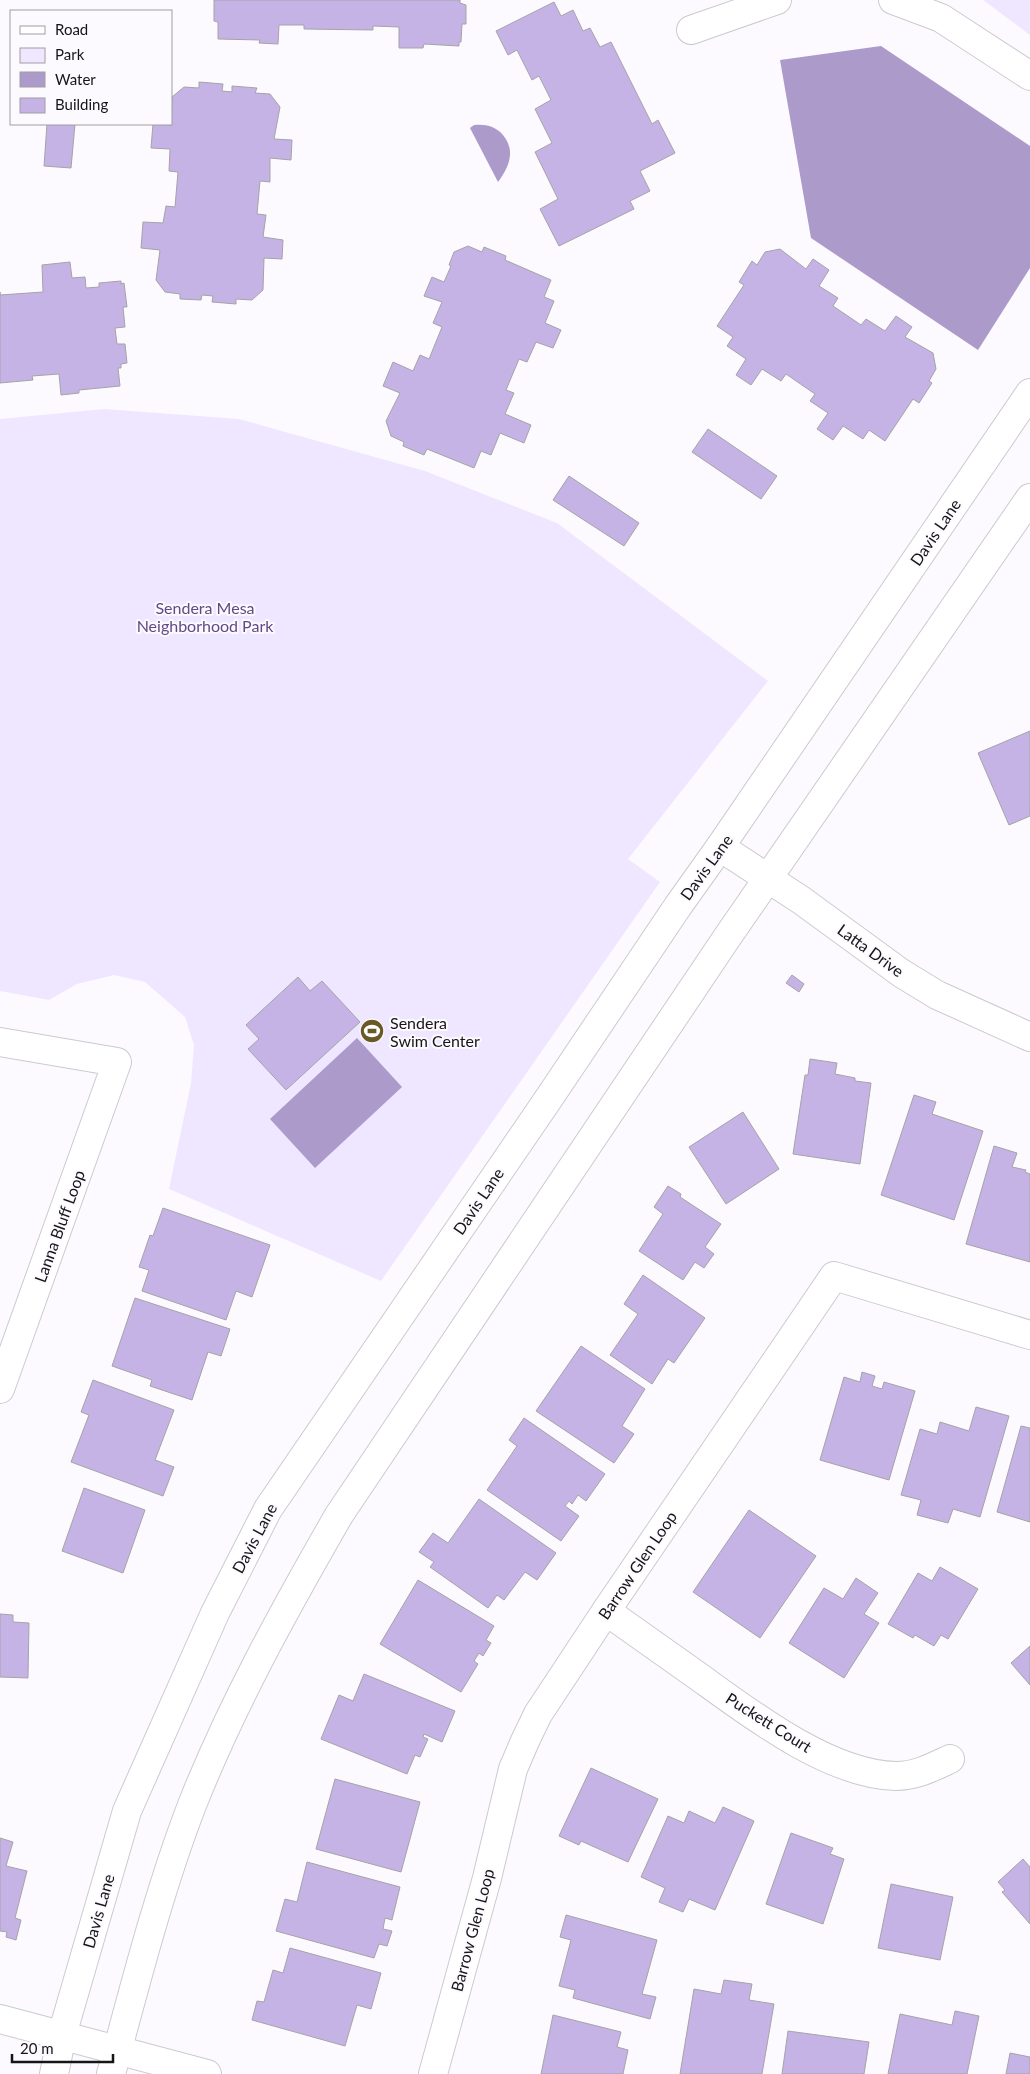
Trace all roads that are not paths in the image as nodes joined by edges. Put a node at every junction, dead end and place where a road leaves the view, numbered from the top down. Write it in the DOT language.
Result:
graph roads {
  1 [pos="777,0"];
  2 [pos="892,0"];
  3 [pos="691,30"];
  4 [pos="1030,76"];
  5 [pos="1030,392"];
  6 [pos="1030,498"];
  7 [pos="720,847"];
  8 [pos="768,878"];
  9 [pos="1030,1037"];
  10 [pos="0,1042"];
  11 [pos="1030,1335"];
  12 [pos="0,1389"];
  13 [pos="606,1611"];
  14 [pos="950,1759"];
  15 [pos="0,2019"];
  16 [pos="62,2034"];
  17 [pos="114,2062"];
  18 [pos="54,2074"];
  19 [pos="207,2074"];
  20 [pos="433,2074"];
  1 -- 3 [label="main road"];
  2 -- 4 [label="main road"];
  5 -- 7 [label="main road, Davis Lane"];
  6 -- 8 [label="main road"];
  7 -- 8 [label="main road, Latta Drive"];
  7 -- 16 [label="main road, Davis Lane"];
  8 -- 9 [label="main road, Latta Drive"];
  8 -- 17 [label="main road"];
  10 -- 12 [label="main road, Lanna Bluff Loop"];
  11 -- 13 [label="main road, Barrow Glen Loop"];
  13 -- 14 [label="main road, Puckett Court"];
  13 -- 20 [label="main road, Barrow Glen Loop"];
  15 -- 16 [label="main road"];
  16 -- 17 [label="main road"];
  16 -- 18 [label="main road, Davis Lane"];
  17 -- 19 [label="main road"];
}
